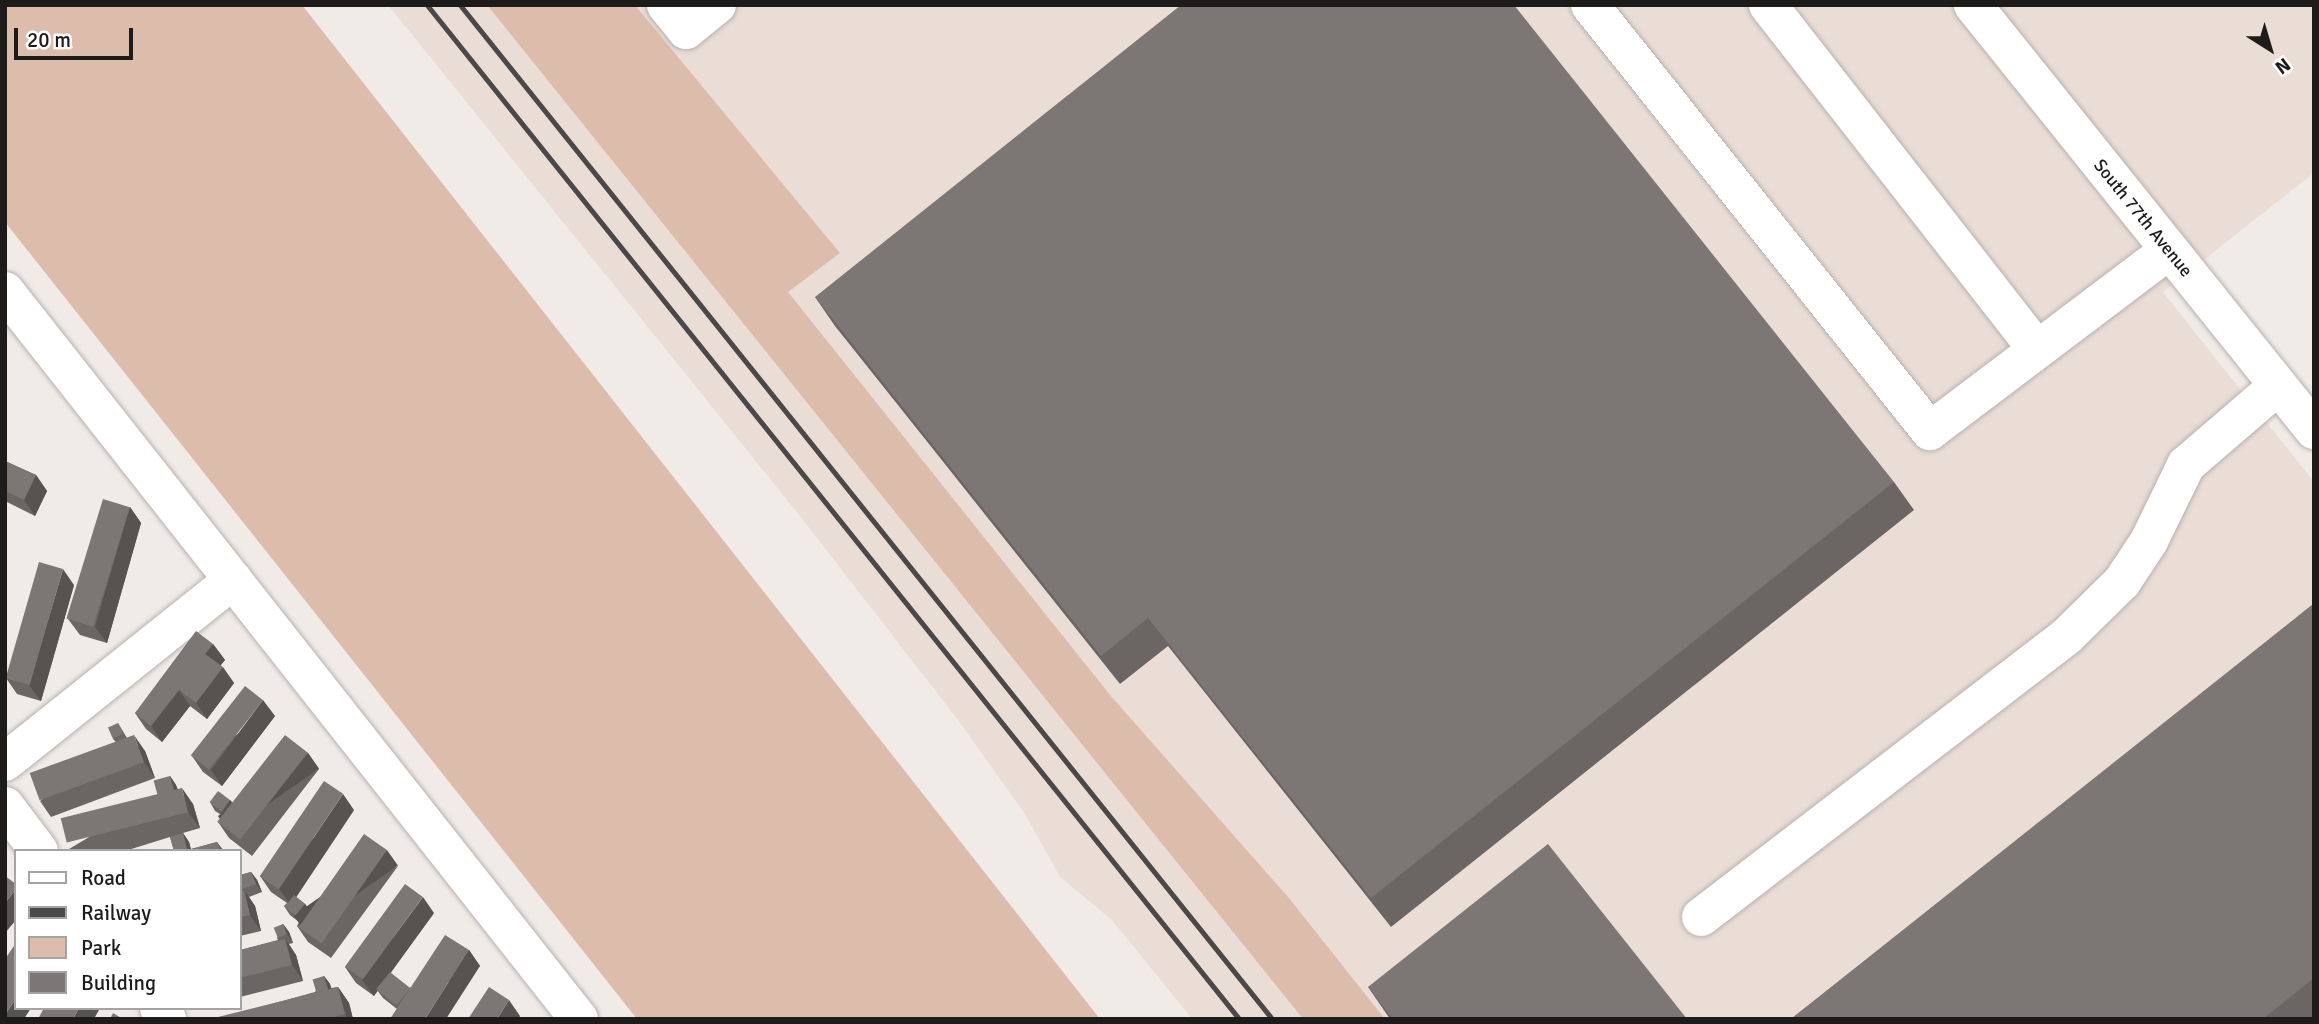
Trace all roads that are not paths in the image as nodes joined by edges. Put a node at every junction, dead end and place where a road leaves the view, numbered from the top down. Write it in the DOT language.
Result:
graph roads {
  1 [pos="666,5"];
  2 [pos="717,5"];
  3 [pos="1590,5"];
  4 [pos="1768,5"];
  5 [pos="1973,5"];
  6 [pos="2169,250"];
  7 [pos="13,317"];
  8 [pos="2037,349"];
  9 [pos="2278,386"];
  10 [pos="2314,430"];
  11 [pos="233,580"];
  12 [pos="5,762"];
  13 [pos="5,806"];
  14 [pos="37,849"];
  15 [pos="1701,917"];
  16 [pos="579,1019"];
  1 -- 2 [label="street"];
  3 -- 8 [label="street"];
  4 -- 8 [label="street"];
  5 -- 6 [label="street, South 77th Avenue"];
  6 -- 8 [label="street"];
  6 -- 9 [label="street, South 77th Avenue"];
  7 -- 11 [label="street"];
  9 -- 10 [label="street, South 77th Avenue"];
  9 -- 15 [label="street"];
  11 -- 12 [label="street"];
  11 -- 16 [label="street"];
  13 -- 14 [label="street"];
}
